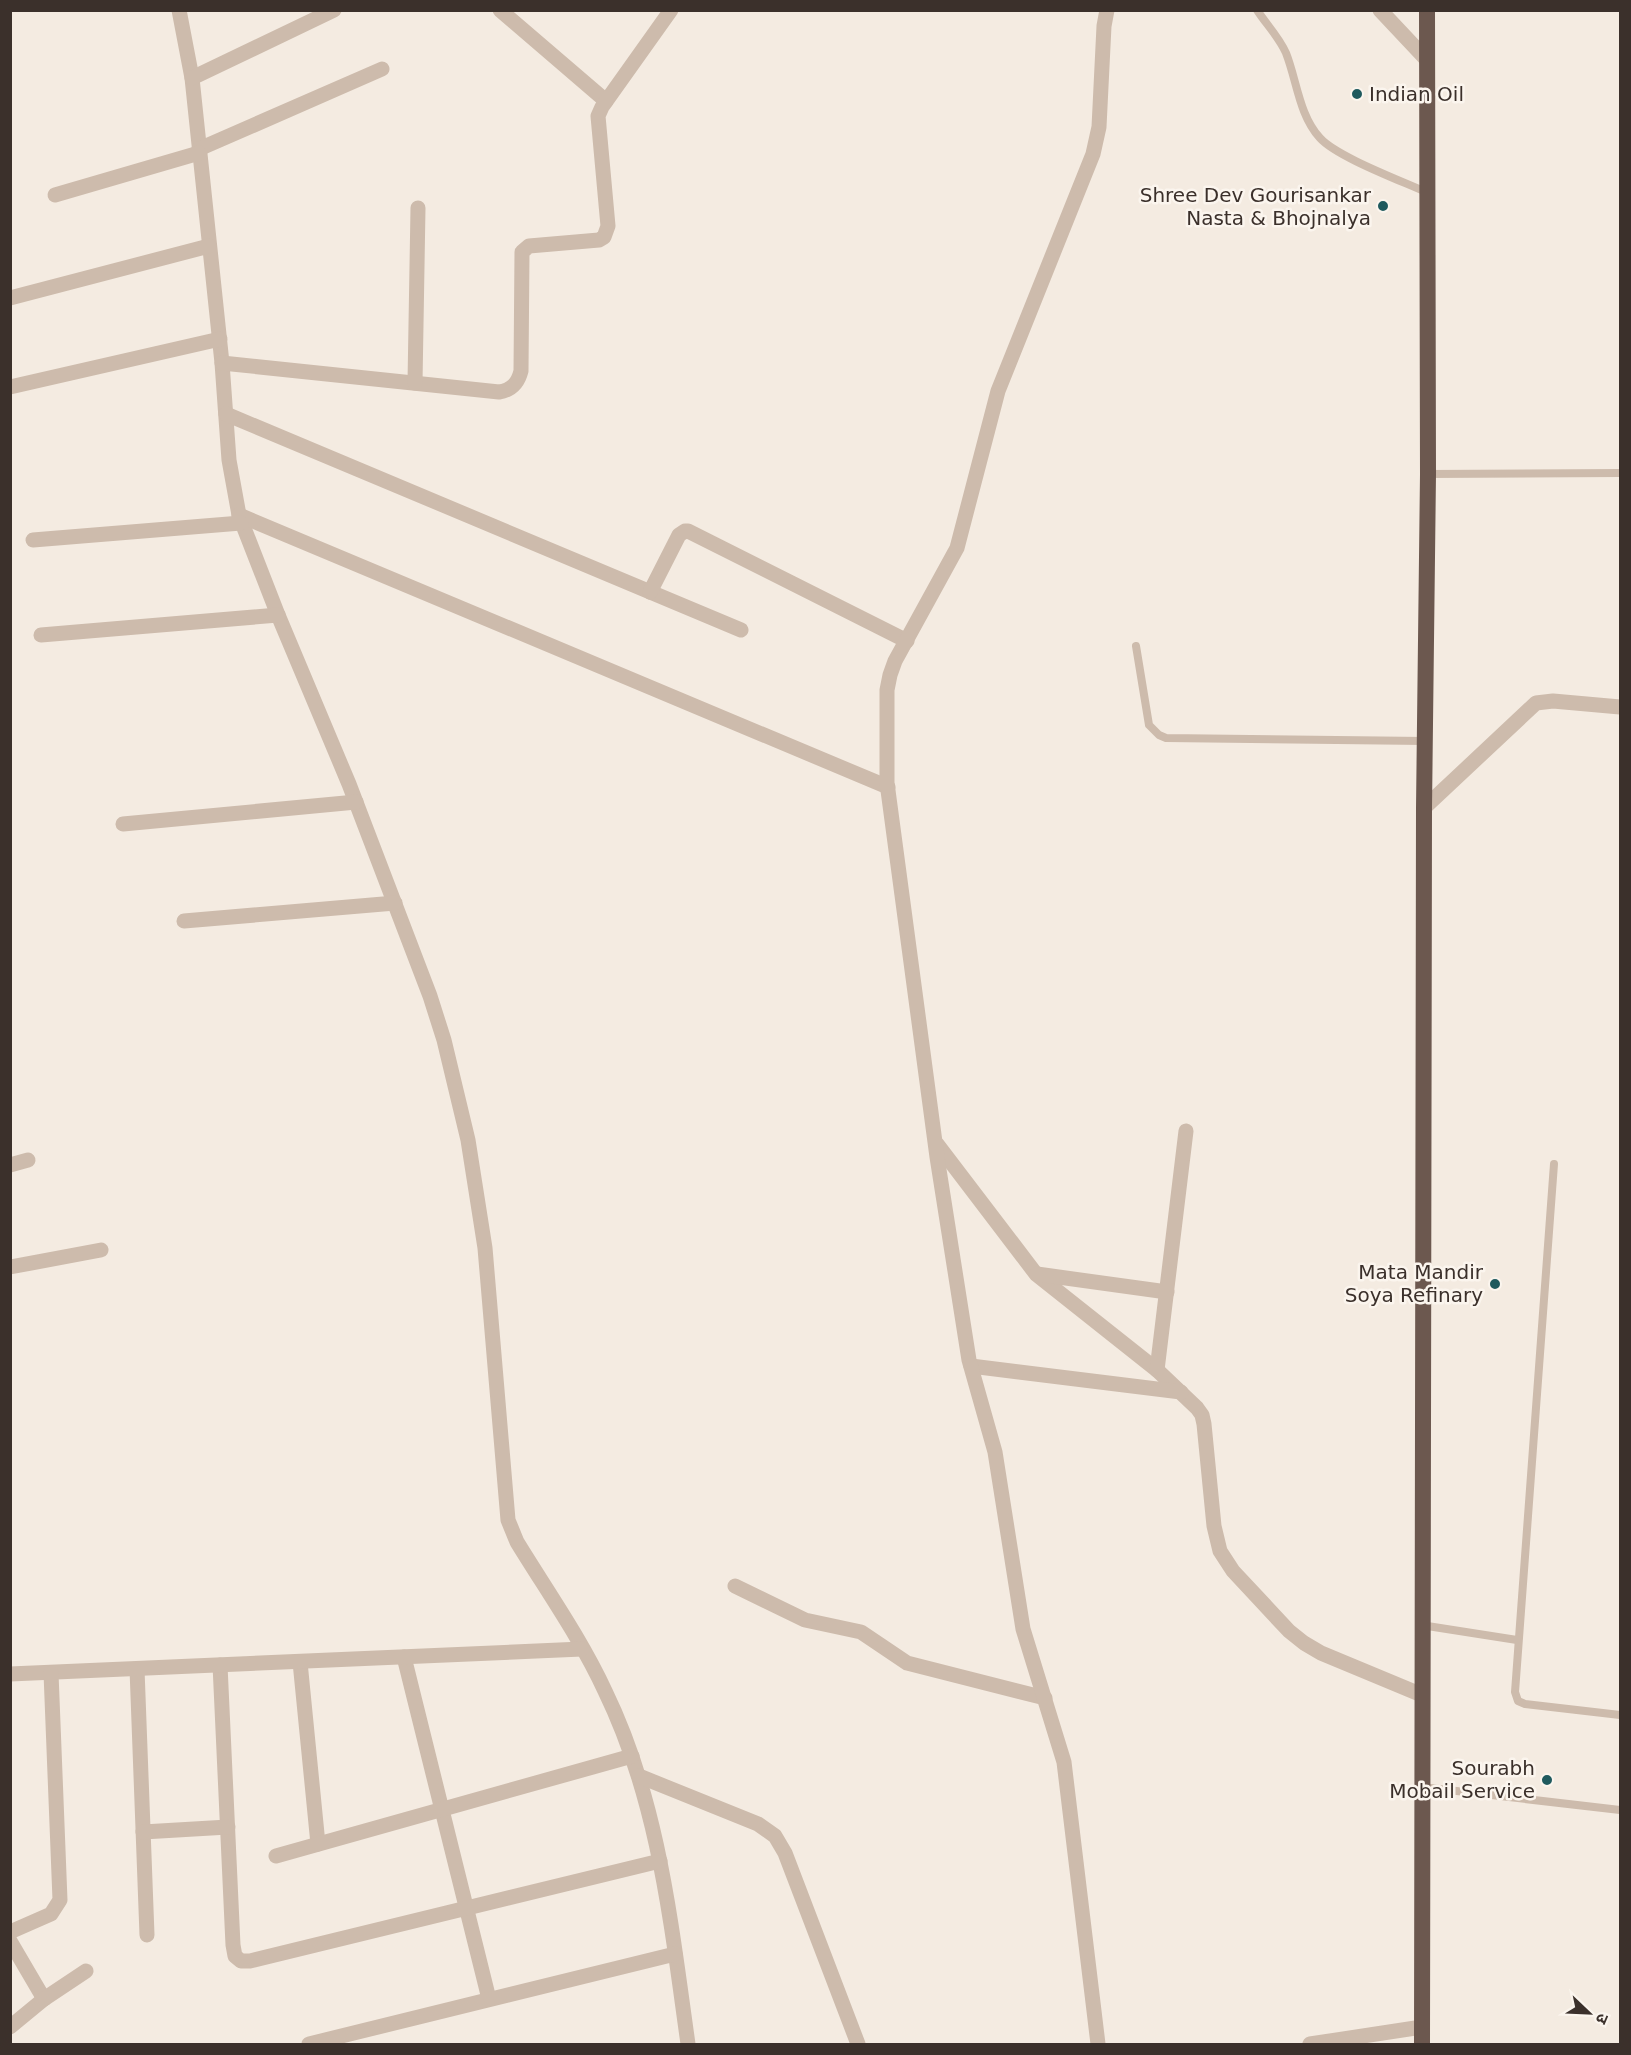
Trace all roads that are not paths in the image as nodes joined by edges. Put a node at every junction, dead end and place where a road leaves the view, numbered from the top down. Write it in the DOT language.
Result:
graph roads {
  1 [pos="179,10"];
  2 [pos="334,10"];
  3 [pos="500,10"];
  4 [pos="671,10"];
  5 [pos="1107,10"];
  6 [pos="1257,10"];
  7 [pos="1380,10"];
  8 [pos="1427,10"];
  9 [pos="1427,60"];
  10 [pos="382,69"];
  11 [pos="192,78"];
  12 [pos="606,101"];
  13 [pos="199,151"];
  14 [pos="1428,193"];
  15 [pos="55,195"];
  16 [pos="417,208"];
  17 [pos="209,246"];
  18 [pos="10,298"];
  19 [pos="220,339"];
  20 [pos="222,363"];
  21 [pos="415,383"];
  22 [pos="10,387"];
  23 [pos="226,414"];
  24 [pos="1620,473"];
  25 [pos="1428,474"];
  26 [pos="240,519"];
  27 [pos="33,540"];
  28 [pos="650,592"];
  29 [pos="278,615"];
  30 [pos="741,630"];
  31 [pos="41,635"];
  32 [pos="907,641"];
  33 [pos="1136,646"];
  34 [pos="1620,707"];
  35 [pos="1425,741"];
  36 [pos="888,788"];
  37 [pos="356,802"];
  38 [pos="1425,808"];
  39 [pos="123,824"];
  40 [pos="395,903"];
  41 [pos="184,921"];
  42 [pos="1186,1131"];
  43 [pos="935,1142"];
  44 [pos="28,1160"];
  45 [pos="1554,1164"];
  46 [pos="10,1165"];
  47 [pos="101,1250"];
  48 [pos="10,1267"];
  49 [pos="1036,1274"];
  50 [pos="1167,1292"];
  51 [pos="971,1366"];
  52 [pos="1158,1370"];
  53 [pos="1181,1392"];
  54 [pos="735,1586"];
  55 [pos="1421,1625"];
  56 [pos="1517,1640"];
  57 [pos="582,1649"];
  58 [pos="404,1657"];
  59 [pos="300,1662"];
  60 [pos="220,1665"];
  61 [pos="136,1669"];
  62 [pos="51,1673"];
  63 [pos="10,1674"];
  64 [pos="1422,1695"];
  65 [pos="1046,1698"];
  66 [pos="1620,1715"];
  67 [pos="632,1756"];
  68 [pos="639,1776"];
  69 [pos="1422,1787"];
  70 [pos="442,1808"];
  71 [pos="1620,1810"];
  72 [pos="228,1827"];
  73 [pos="143,1832"];
  74 [pos="318,1845"];
  75 [pos="276,1856"];
  76 [pos="660,1861"];
  77 [pos="466,1908"];
  78 [pos="10,1932"];
  79 [pos="147,1935"];
  80 [pos="10,1941"];
  81 [pos="675,1954"];
  82 [pos="86,1971"];
  83 [pos="44,1999"];
  84 [pos="489,1999"];
  85 [pos="1422,2026"];
  86 [pos="10,2027"];
  87 [pos="309,2044"];
  88 [pos="688,2044"];
  89 [pos="858,2044"];
  90 [pos="1098,2044"];
  91 [pos="1310,2044"];
  92 [pos="1422,2044"];
  1 -- 11 [label="street"];
  2 -- 11 [label="street"];
  3 -- 12 [label="street"];
  4 -- 12 [label="street"];
  5 -- 32 [label="street"];
  6 -- 14 [label="lane"];
  7 -- 9 [label="street"];
  8 -- 9 [label="highway"];
  9 -- 14 [label="highway"];
  10 -- 13 [label="street"];
  11 -- 13 [label="street"];
  12 -- 21 [label="street"];
  13 -- 15 [label="street"];
  13 -- 17 [label="street"];
  14 -- 25 [label="highway"];
  16 -- 21 [label="street"];
  17 -- 18 [label="street"];
  17 -- 19 [label="street"];
  19 -- 20 [label="street"];
  19 -- 22 [label="street"];
  20 -- 21 [label="street"];
  20 -- 23 [label="street"];
  23 -- 26 [label="street"];
  23 -- 28 [label="street"];
  24 -- 25 [label="lane"];
  25 -- 35 [label="highway"];
  26 -- 27 [label="street"];
  26 -- 29 [label="street"];
  26 -- 36 [label="street"];
  28 -- 30 [label="street"];
  28 -- 32 [label="street"];
  29 -- 31 [label="street"];
  29 -- 37 [label="street"];
  32 -- 36 [label="street"];
  33 -- 35 [label="lane"];
  34 -- 38 [label="street"];
  35 -- 38 [label="highway"];
  36 -- 43 [label="street"];
  37 -- 39 [label="street"];
  37 -- 40 [label="street"];
  38 -- 55 [label="highway"];
  40 -- 41 [label="street"];
  40 -- 57 [label="street"];
  42 -- 50 [label="street"];
  43 -- 49 [label="street"];
  43 -- 51 [label="street"];
  44 -- 46 [label="street"];
  45 -- 56 [label="lane"];
  47 -- 48 [label="street"];
  49 -- 50 [label="street"];
  49 -- 52 [label="street"];
  50 -- 52 [label="street"];
  51 -- 53 [label="street"];
  51 -- 65 [label="street"];
  52 -- 53 [label="street"];
  53 -- 64 [label="street"];
  54 -- 65 [label="street"];
  55 -- 56 [label="lane"];
  55 -- 64 [label="highway"];
  56 -- 66 [label="lane"];
  57 -- 58 [label="street"];
  57 -- 67 [label="street"];
  58 -- 59 [label="street"];
  58 -- 70 [label="street"];
  59 -- 60 [label="street"];
  59 -- 74 [label="street"];
  60 -- 61 [label="street"];
  60 -- 72 [label="street"];
  61 -- 62 [label="street"];
  61 -- 73 [label="street"];
  62 -- 63 [label="street"];
  62 -- 78 [label="street"];
  64 -- 69 [label="highway"];
  65 -- 90 [label="street"];
  67 -- 68 [label="street"];
  67 -- 70 [label="street"];
  68 -- 76 [label="street"];
  68 -- 89 [label="street"];
  69 -- 71 [label="lane"];
  69 -- 85 [label="highway"];
  70 -- 74 [label="street"];
  70 -- 77 [label="street"];
  72 -- 73 [label="street"];
  72 -- 77 [label="street"];
  73 -- 79 [label="street"];
  74 -- 75 [label="street"];
  76 -- 77 [label="street"];
  76 -- 81 [label="street"];
  77 -- 84 [label="street"];
  80 -- 83 [label="street"];
  81 -- 84 [label="street"];
  81 -- 88 [label="street"];
  82 -- 83 [label="street"];
  83 -- 86 [label="street"];
  84 -- 87 [label="street"];
  85 -- 91 [label="street"];
  85 -- 92 [label="highway"];
}
